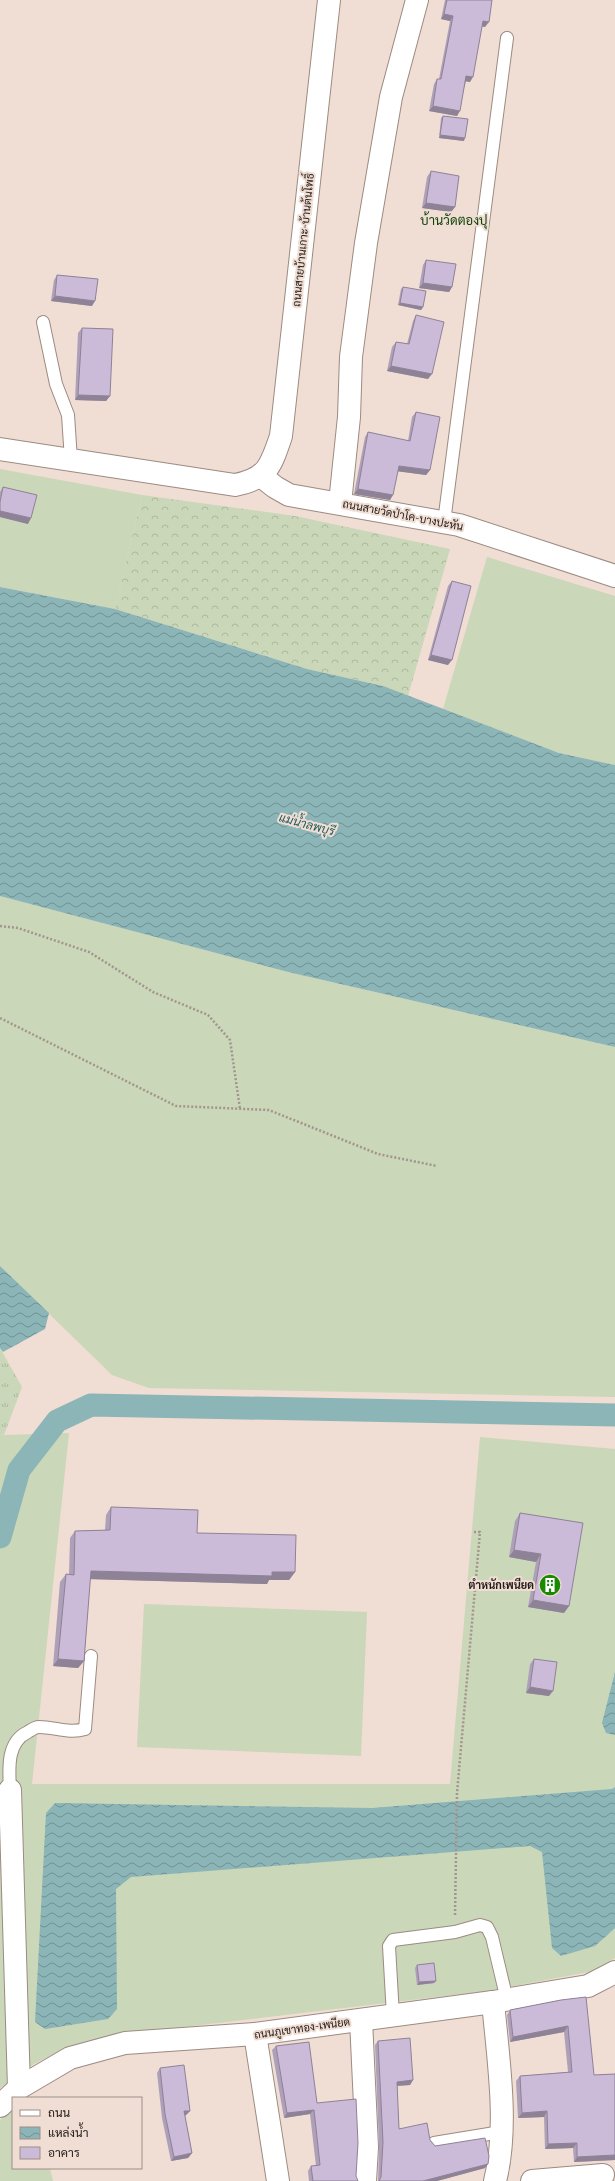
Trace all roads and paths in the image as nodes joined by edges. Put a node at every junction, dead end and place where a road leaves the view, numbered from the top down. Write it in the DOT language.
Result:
graph roads {
  1 [pos="329,0"];
  2 [pos="417,0"];
  3 [pos="507,38"];
  4 [pos="43,322"];
  5 [pos="0,449"];
  6 [pos="71,460"];
  7 [pos="262,476"];
  8 [pos="340,503"];
  9 [pos="444,522"];
  10 [pos="615,576"];
  11 [pos="0,926"];
  12 [pos="0,1018"];
  13 [pos="240,1109"];
  14 [pos="437,1166"];
  15 [pos="472,1532"];
  16 [pos="91,1656"];
  17 [pos="10,1790"];
  18 [pos="455,1932"];
  19 [pos="615,1973"];
  20 [pos="500,2001"];
  21 [pos="393,2016"];
  22 [pos="361,2020"];
  23 [pos="255,2034"];
  24 [pos="19,2088"];
  25 [pos="0,2106"];
  26 [pos="500,2132"];
  27 [pos="434,2143"];
  28 [pos="606,2178"];
  29 [pos="278,2181"];
  30 [pos="365,2181"];
  31 [pos="495,2181"];
  32 [pos="532,2181"];
  1 -- 7 [label="street, ถนนสายบ้านเกาะ-บ้านต้นโพธิ์"];
  2 -- 8 [label="street"];
  3 -- 9 [label="lane"];
  4 -- 6 [label="lane"];
  5 -- 6 [label="street"];
  6 -- 7 [label="street"];
  7 -- 8 [label="street, ถนนสายวัดป่าโค-บางปะหัน"];
  8 -- 9 [label="street, ถนนสายวัดป่าโค-บางปะหัน"];
  9 -- 10 [label="street, ถนนสายวัดป่าโค-บางปะหัน"];
  11 -- 13 [label="path"];
  12 -- 13 [label="path"];
  13 -- 14 [label="path"];
  15 -- 18 [label="path"];
  16 -- 17 [label="lane"];
  17 -- 24 [label="street"];
  18 -- 20 [label="lane"];
  18 -- 21 [label="lane"];
  19 -- 20 [label="street, ถนนภูเขาทอง-เพนียด"];
  20 -- 21 [label="street, ถนนภูเขาทอง-เพนียด"];
  20 -- 26 [label="street"];
  21 -- 22 [label="street, ถนนภูเขาทอง-เพนียด"];
  22 -- 23 [label="street, ถนนภูเขาทอง-เพนียด"];
  22 -- 30 [label="street"];
  23 -- 24 [label="street, ถนนภูเขาทอง-เพนียด"];
  23 -- 29 [label="street"];
  24 -- 25 [label="street, ถนนภูเขาทอง-เพนียด"];
  26 -- 27 [label="lane"];
  26 -- 31 [label="street"];
  28 -- 32 [label="street"];
}
